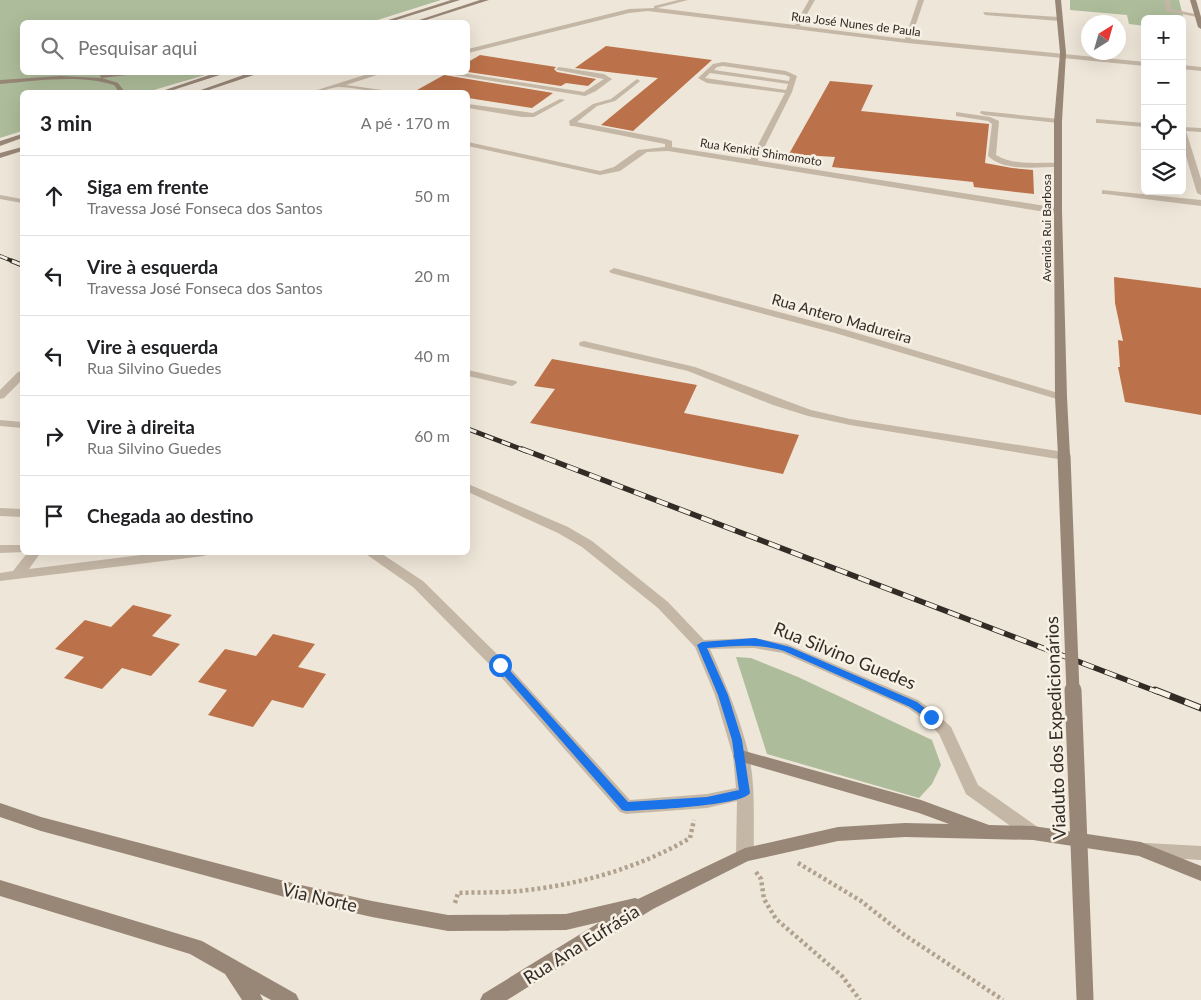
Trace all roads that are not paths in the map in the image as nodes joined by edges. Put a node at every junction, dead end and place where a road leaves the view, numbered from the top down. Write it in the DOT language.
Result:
graph roads {
  1 [pos="457,0"];
  2 [pos="486,0"];
  3 [pos="685,0"];
  4 [pos="812,0"];
  5 [pos="921,0"];
  6 [pos="1058,0"];
  7 [pos="1167,0"];
  8 [pos="1194,0"];
  9 [pos="648,10"];
  10 [pos="985,13"];
  11 [pos="1199,17"];
  12 [pos="1059,19"];
  13 [pos="392,20"];
  14 [pos="422,20"];
  15 [pos="1201,27"];
  16 [pos="796,28"];
  17 [pos="907,41"];
  18 [pos="470,51"];
  19 [pos="1061,57"];
  20 [pos="1141,64"];
  21 [pos="1186,67"];
  22 [pos="559,69"];
  23 [pos="1201,69"];
  24 [pos="114,75"];
  25 [pos="216,75"];
  26 [pos="251,75"];
  27 [pos="372,75"];
  28 [pos="459,75"];
  29 [pos="68,79"];
  30 [pos="637,81"];
  31 [pos="0,82"];
  32 [pos="336,85"];
  33 [pos="121,90"];
  34 [pos="168,90"];
  35 [pos="204,90"];
  36 [pos="320,90"];
  37 [pos="369,90"];
  38 [pos="789,92"];
  39 [pos="562,100"];
  40 [pos="470,106"];
  41 [pos="1058,121"];
  42 [pos="1099,121"];
  43 [pos="1141,125"];
  44 [pos="1186,129"];
  45 [pos="1201,130"];
  46 [pos="20,137"];
  47 [pos="1186,142"];
  48 [pos="0,144"];
  49 [pos="470,144"];
  50 [pos="668,149"];
  51 [pos="20,150"];
  52 [pos="1201,155"];
  53 [pos="0,156"];
  54 [pos="1190,156"];
  55 [pos="1201,161"];
  56 [pos="753,162"];
  57 [pos="1058,165"];
  58 [pos="1105,192"];
  59 [pos="1201,193"];
  60 [pos="0,197"];
  61 [pos="20,201"];
  62 [pos="1201,203"];
  63 [pos="1058,212"];
  64 [pos="614,271"];
  65 [pos="584,344"];
  66 [pos="470,373"];
  67 [pos="20,376"];
  68 [pos="512,382"];
  69 [pos="0,396"];
  70 [pos="1061,397"];
  71 [pos="0,423"];
  72 [pos="20,425"];
  73 [pos="1064,456"];
  74 [pos="470,489"];
  75 [pos="0,512"];
  76 [pos="20,513"];
  77 [pos="0,549"];
  78 [pos="20,549"];
  79 [pos="33,555"];
  80 [pos="179,555"];
  81 [pos="374,555"];
  82 [pos="18,574"];
  83 [pos="0,577"];
  84 [pos="702,645"];
  85 [pos="741,756"];
  86 [pos="745,793"];
  87 [pos="0,810"];
  88 [pos="1033,833"];
  89 [pos="997,834"];
  90 [pos="1141,849"];
  91 [pos="1201,853"];
  92 [pos="744,855"];
  93 [pos="1201,874"];
  94 [pos="0,888"];
  95 [pos="647,903"];
  96 [pos="233,970"];
  97 [pos="1085,999"];
  98 [pos="253,1000"];
  99 [pos="289,1000"];
  100 [pos="490,1000"];
  1 -- 13 [label="main road"];
  2 -- 14 [label="main road"];
  3 -- 9 [label="street"];
  4 -- 16 [label="street"];
  5 -- 17 [label="street"];
  6 -- 12 [label="main road, Avenida Rui Barbosa"];
  7 -- 11 [label="street"];
  8 -- 11 [label="main road"];
  9 -- 16 [label="street, Rua José Nunes de Paula"];
  9 -- 18 [label="street"];
  10 -- 12 [label="street"];
  11 -- 15 [label="main road"];
  12 -- 19 [label="main road, Avenida Rui Barbosa"];
  16 -- 17 [label="street, Rua José Nunes de Paula"];
  17 -- 19 [label="street, Rua José Nunes de Paula"];
  19 -- 20 [label="street, Rua José Nunes de Paula"];
  19 -- 41 [label="main road, Avenida Rui Barbosa"];
  21 -- 23 [label="street"];
  22 -- 28 [label="street"];
  24 -- 29 [label="main road"];
  25 -- 34 [label="main road"];
  26 -- 35 [label="main road"];
  27 -- 32 [label="street"];
  29 -- 31 [label="main road"];
  29 -- 33 [label="main road"];
  30 -- 50 [label="street"];
  32 -- 36 [label="street"];
  32 -- 37 [label="street"];
  38 -- 38 [label="street"];
  38 -- 56 [label="street"];
  39 -- 40 [label="street"];
  41 -- 57 [label="main road, Avenida Rui Barbosa"];
  41 -- 57 [label="street"];
  42 -- 43 [label="street"];
  44 -- 45 [label="street"];
  46 -- 48 [label="main road"];
  47 -- 54 [label="street"];
  49 -- 50 [label="street, Rua Kenkiti Shimomoto"];
  50 -- 56 [label="street, Rua Kenkiti Shimomoto"];
  51 -- 53 [label="main road"];
  52 -- 54 [label="street"];
  54 -- 55 [label="street"];
  54 -- 59 [label="street"];
  56 -- 63 [label="street, Rua Kenkiti Shimomoto"];
  57 -- 63 [label="main road, Avenida Rui Barbosa"];
  58 -- 62 [label="street"];
  60 -- 61 [label="street"];
  63 -- 70 [label="main road, Avenida Rui Barbosa"];
  64 -- 70 [label="street, Rua Antero Madureira"];
  65 -- 73 [label="street"];
  66 -- 68 [label="street"];
  67 -- 69 [label="street"];
  70 -- 73 [label="main road, Avenida Rui Barbosa"];
  71 -- 72 [label="street"];
  73 -- 97 [label="main road, Viaduto dos Expedicionários, bridge"];
  74 -- 84 [label="street"];
  75 -- 76 [label="street"];
  77 -- 78 [label="street"];
  79 -- 82 [label="street"];
  80 -- 82 [label="street"];
  81 -- 86 [label="street"];
  82 -- 83 [label="street"];
  84 -- 85 [label="street"];
  84 -- 88 [label="street, Rua Silvino Guedes"];
  85 -- 86 [label="street"];
  85 -- 89 [label="main road"];
  86 -- 92 [label="street"];
  87 -- 95 [label="main road, Via Norte"];
  88 -- 89 [label="main road"];
  88 -- 90 [label="main road"];
  89 -- 92 [label="main road"];
  90 -- 91 [label="street"];
  90 -- 93 [label="main road"];
  92 -- 95 [label="main road"];
  94 -- 96 [label="main road"];
  95 -- 100 [label="main road, Rua Ana Eufrásia"];
  96 -- 98 [label="main road"];
  96 -- 99 [label="main road"];
}
